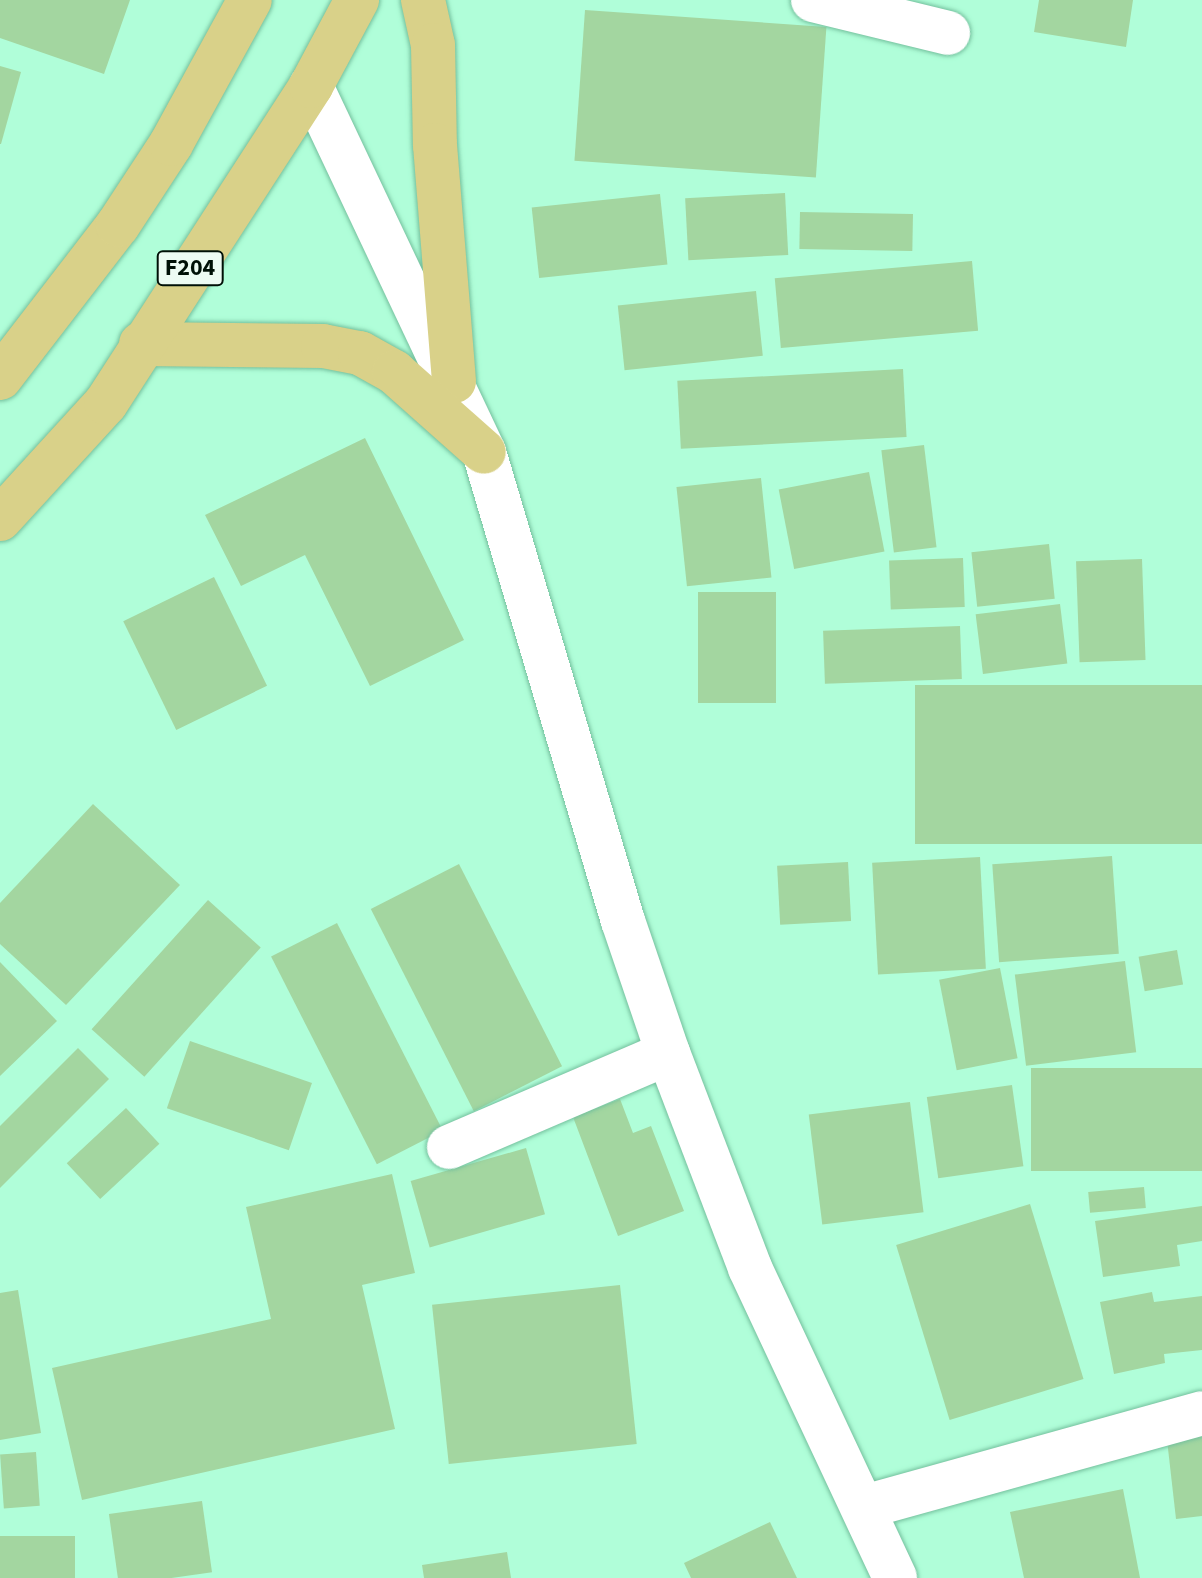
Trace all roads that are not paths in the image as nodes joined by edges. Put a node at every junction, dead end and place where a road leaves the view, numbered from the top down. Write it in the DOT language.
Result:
graph roads {
  1 [pos="250,0"];
  2 [pos="357,0"];
  3 [pos="423,0"];
  4 [pos="813,0"];
  5 [pos="948,33"];
  6 [pos="311,86"];
  7 [pos="141,344"];
  8 [pos="6,361"];
  9 [pos="454,381"];
  10 [pos="484,452"];
  11 [pos="0,519"];
  12 [pos="668,1053"];
  13 [pos="449,1147"];
  14 [pos="1202,1413"];
  15 [pos="864,1507"];
  16 [pos="895,1578"];
  1 -- 8 [label="main road"];
  2 -- 6 [label="main road, F204"];
  3 -- 9 [label="main road"];
  4 -- 5 [label="street"];
  6 -- 7 [label="main road, F204"];
  6 -- 9 [label="street"];
  7 -- 10 [label="main road"];
  7 -- 11 [label="main road, F204"];
  9 -- 10 [label="street"];
  10 -- 12 [label="street"];
  12 -- 13 [label="street"];
  12 -- 15 [label="street"];
  14 -- 15 [label="street"];
  15 -- 16 [label="street"];
}
